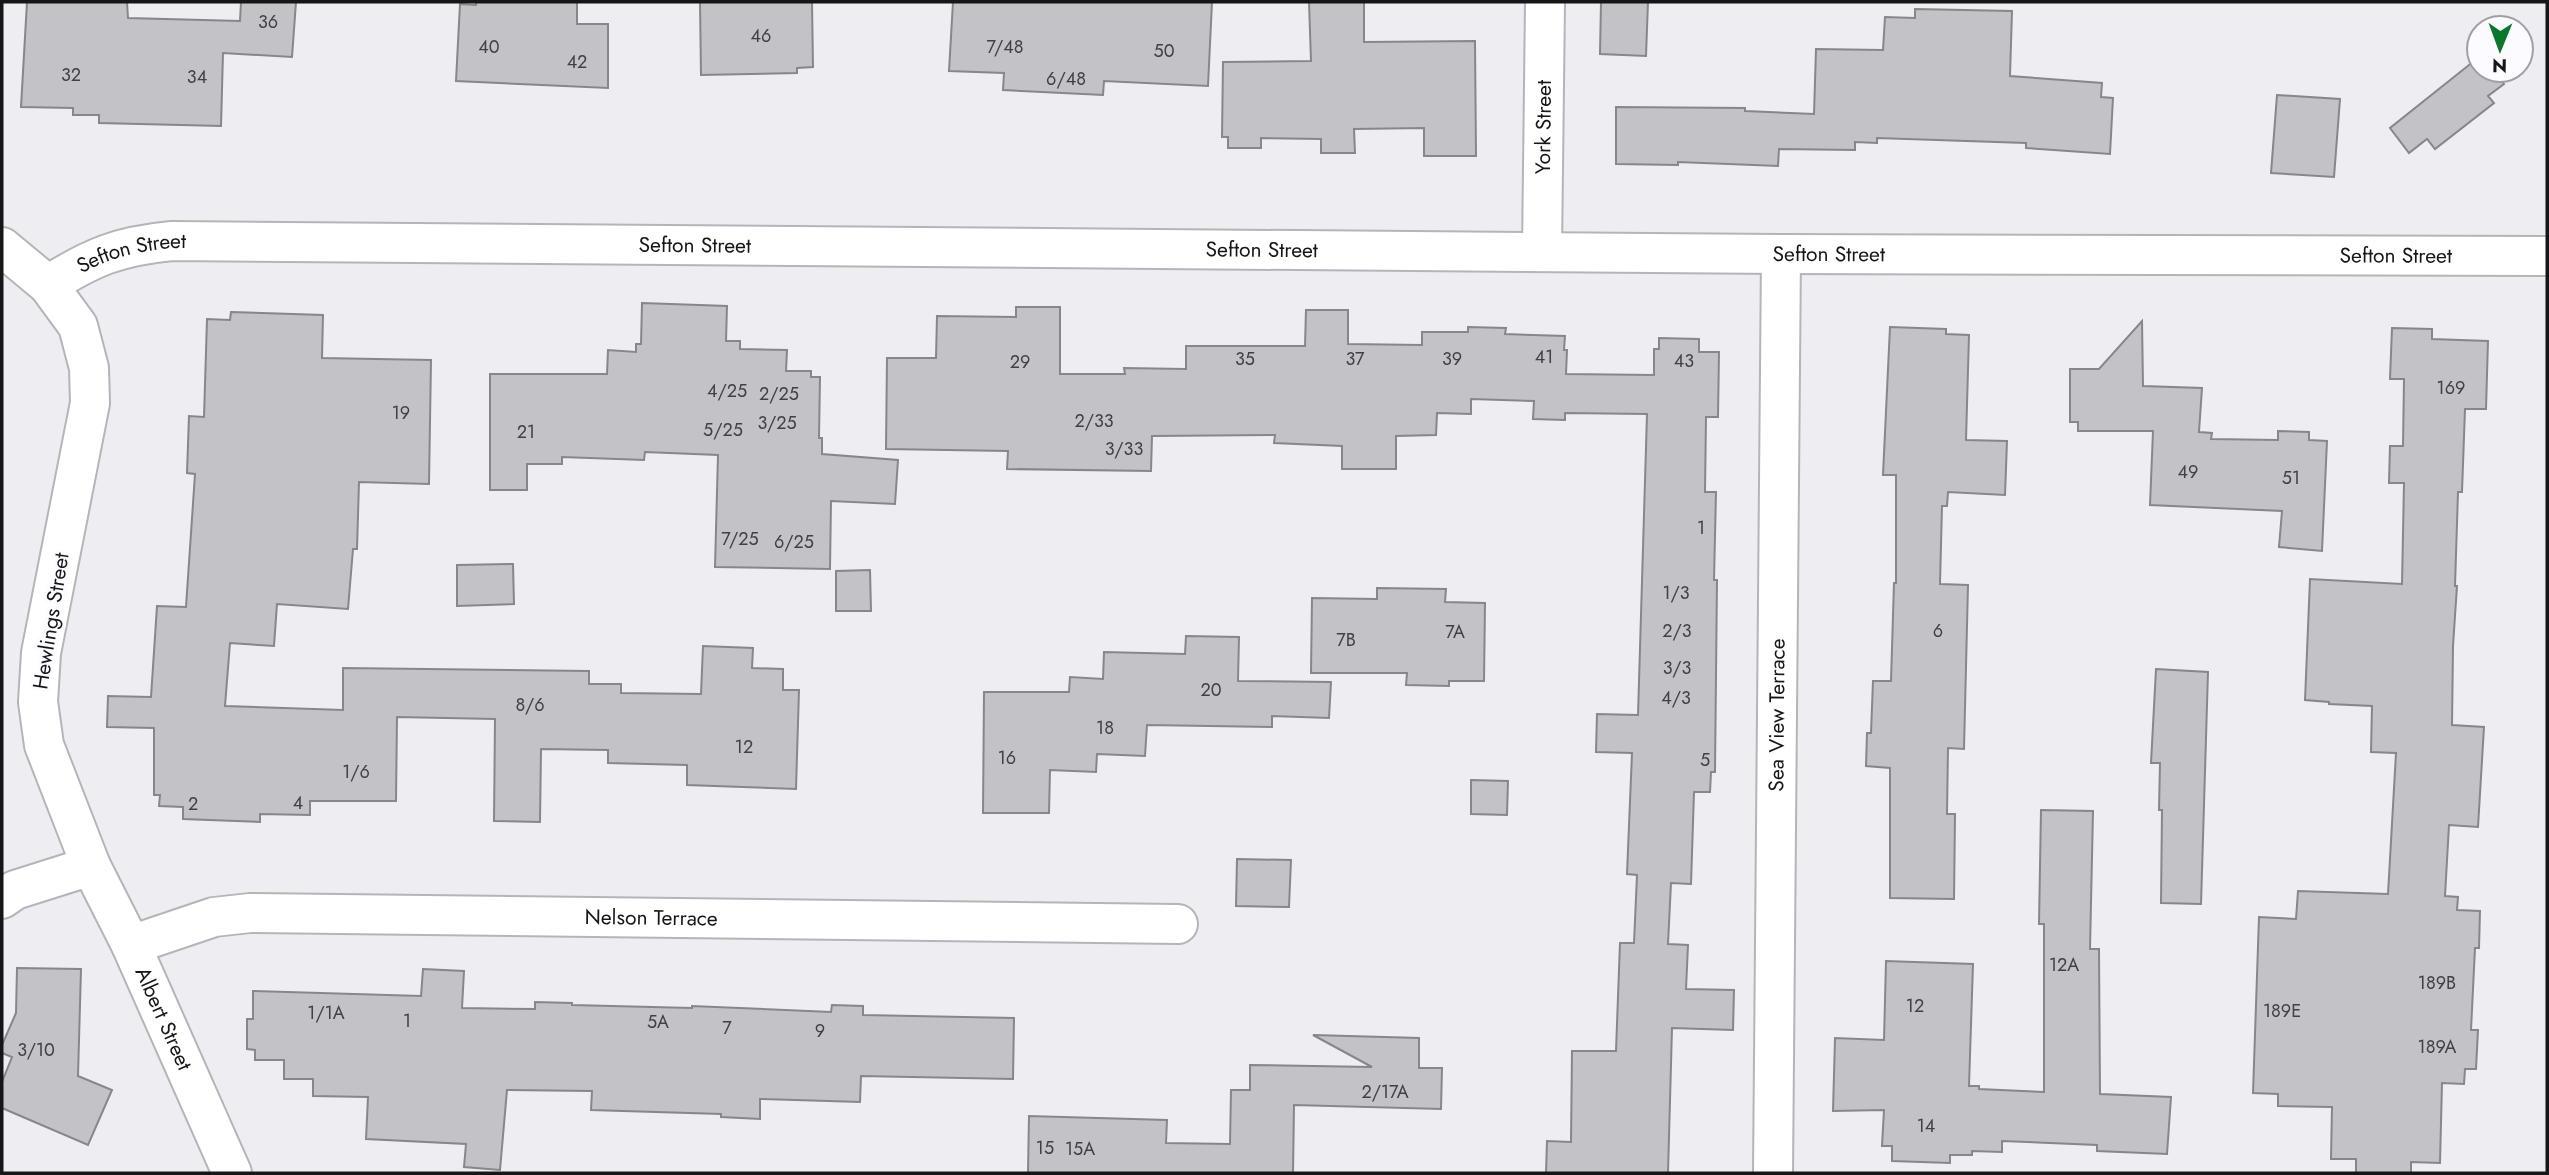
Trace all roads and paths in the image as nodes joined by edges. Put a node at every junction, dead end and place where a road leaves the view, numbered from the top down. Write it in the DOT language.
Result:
graph roads {
  1 [pos="1545,2"];
  2 [pos="2,247"];
  3 [pos="1542,251"];
  4 [pos="1781,254"];
  5 [pos="2547,256"];
  6 [pos="48,285"];
  7 [pos="92,866"];
  8 [pos="2,899"];
  9 [pos="1178,924"];
  10 [pos="131,945"];
  11 [pos="232,1173"];
  12 [pos="1773,1173"];
  1 -- 3 [label="street, York Street"];
  2 -- 6 [label="street"];
  3 -- 4 [label="street, Sefton Street"];
  3 -- 6 [label="street, Sefton Street"];
  4 -- 5 [label="street, Sefton Street"];
  4 -- 12 [label="street, Sea View Terrace"];
  6 -- 7 [label="street, Hewlings Street"];
  7 -- 8 [label="street"];
  7 -- 10 [label="street, Albert Street"];
  9 -- 10 [label="street, Nelson Terrace"];
  10 -- 11 [label="street, Albert Street"];
}
